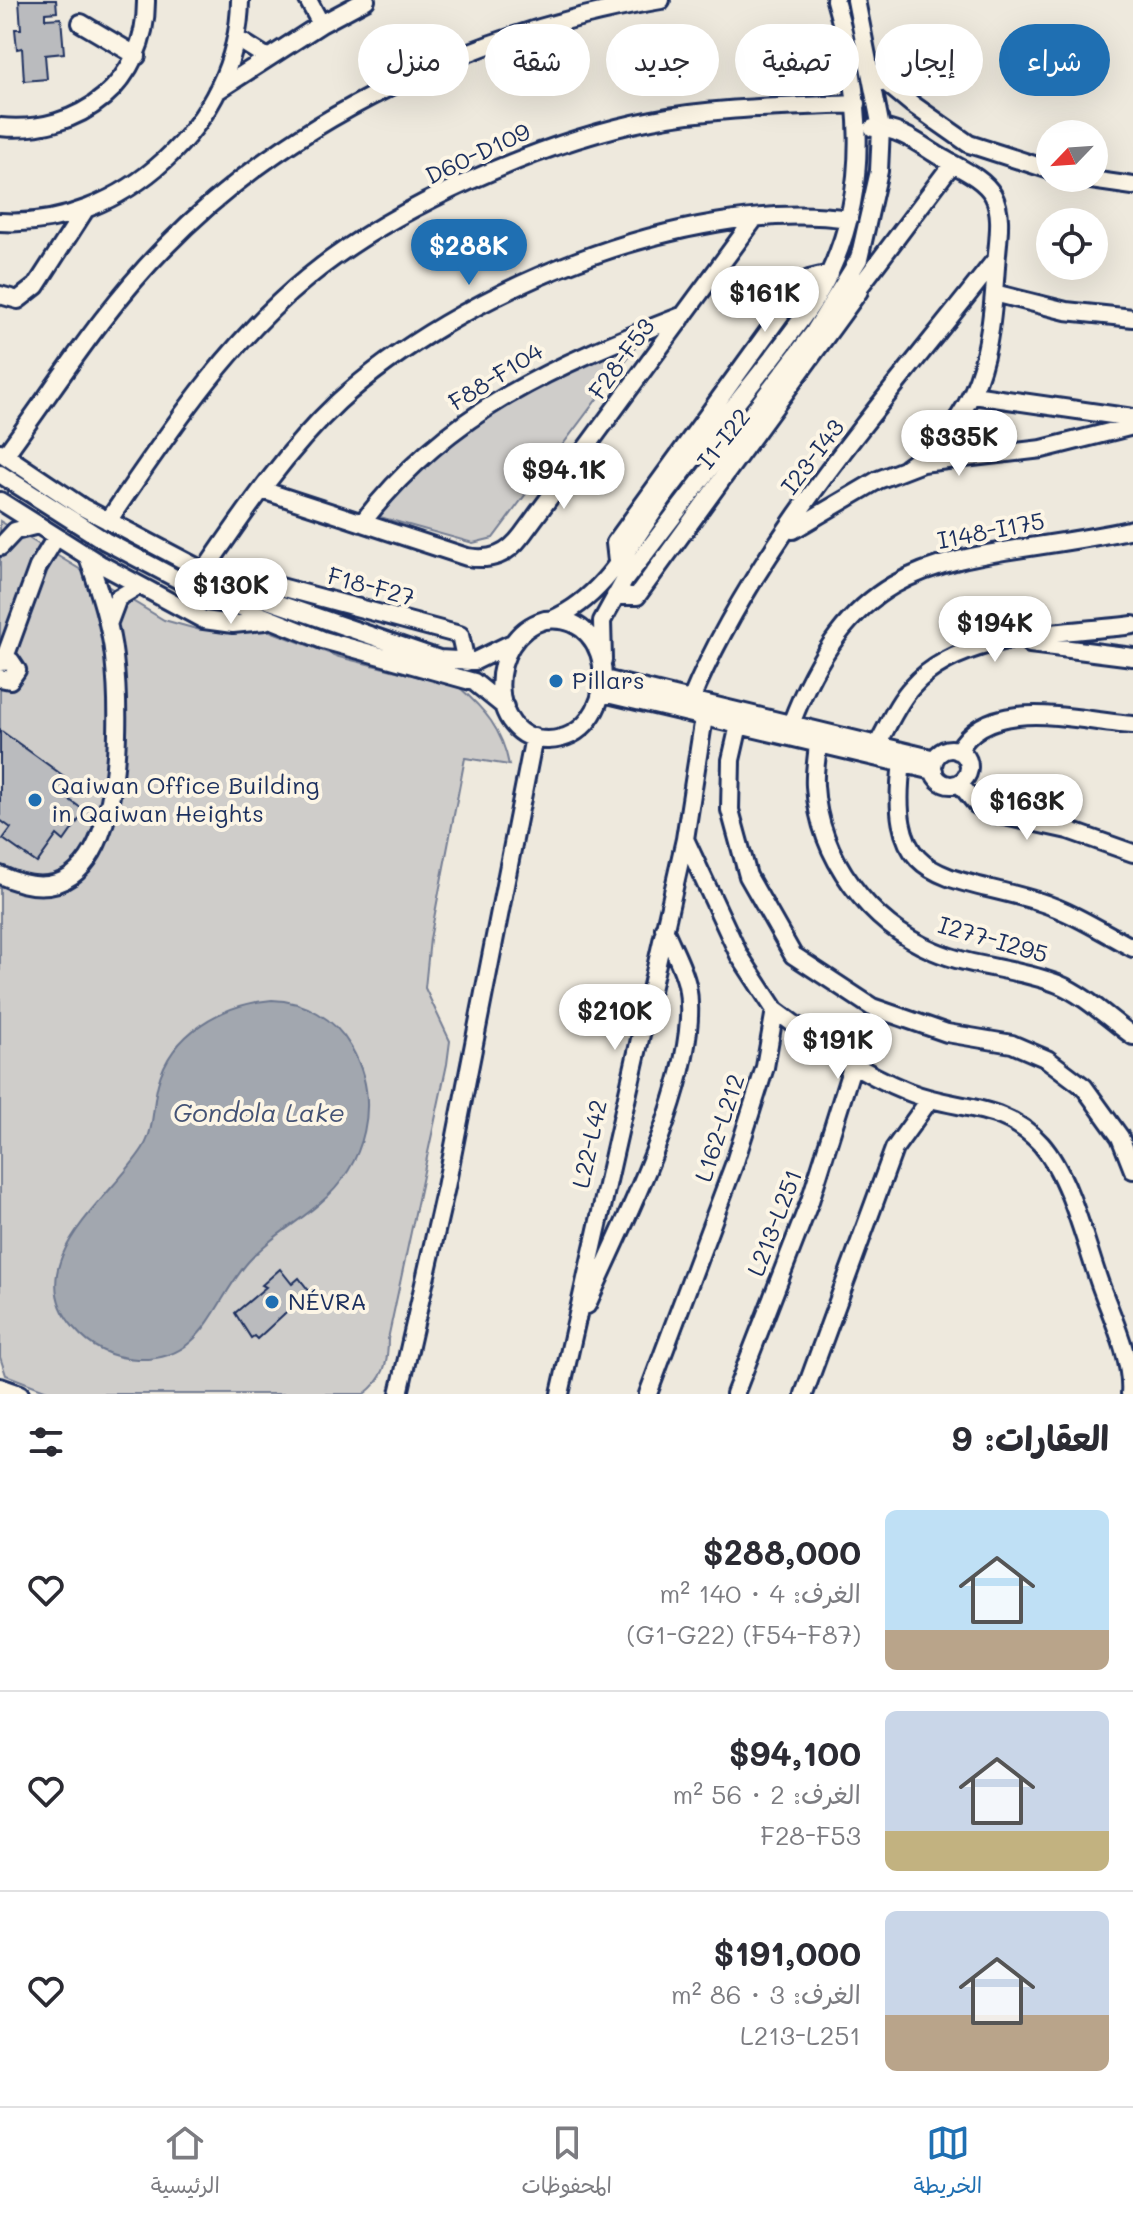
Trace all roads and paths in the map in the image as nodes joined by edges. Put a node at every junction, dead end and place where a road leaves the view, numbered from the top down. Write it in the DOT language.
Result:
graph roads {
  1 [pos="146,0"];
  2 [pos="240,0"];
  3 [pos="308,0"];
  4 [pos="366,0"];
  5 [pos="661,0"];
  6 [pos="835,0"];
  7 [pos="856,0"];
  8 [pos="631,2"];
  9 [pos="81,23"];
  10 [pos="321,24"];
  11 [pos="236,38"];
  12 [pos="137,56"];
  13 [pos="268,58"];
  14 [pos="872,71"];
  15 [pos="216,92"];
  16 [pos="857,104"];
  17 [pos="0,127"];
  18 [pos="881,128"];
  19 [pos="859,129"];
  20 [pos="952,164"];
  21 [pos="1036,166"];
  22 [pos="1108,182"];
  23 [pos="1133,186"];
  24 [pos="85,210"];
  25 [pos="755,218"];
  26 [pos="849,219"];
  27 [pos="0,222"];
  28 [pos="996,259"];
  29 [pos="859,291"];
  30 [pos="994,293"];
  31 [pos="0,295"];
  32 [pos="684,315"];
  33 [pos="824,318"];
  34 [pos="1133,318"];
  35 [pos="973,395"];
  36 [pos="1133,418"];
  37 [pos="1133,426"];
  38 [pos="2,454"];
  39 [pos="906,468"];
  40 [pos="0,474"];
  41 [pos="262,490"];
  42 [pos="0,501"];
  43 [pos="108,521"];
  44 [pos="362,523"];
  45 [pos="38,525"];
  46 [pos="1133,529"];
  47 [pos="785,535"];
  48 [pos="56,537"];
  49 [pos="0,547"];
  50 [pos="88,557"];
  51 [pos="203,573"];
  52 [pos="138,586"];
  53 [pos="244,592"];
  54 [pos="615,596"];
  55 [pos="553,619"];
  56 [pos="269,620"];
  57 [pos="108,623"];
  58 [pos="1133,625"];
  59 [pos="1013,641"];
  60 [pos="510,644"];
  61 [pos="1133,657"];
  62 [pos="603,660"];
  63 [pos="2,661"];
  64 [pos="466,662"];
  65 [pos="0,678"];
  66 [pos="604,686"];
  67 [pos="99,699"];
  68 [pos="117,700"];
  69 [pos="691,700"];
  70 [pos="505,707"];
  71 [pos="704,717"];
  72 [pos="791,724"];
  73 [pos="739,725"];
  74 [pos="1133,725"];
  75 [pos="534,737"];
  76 [pos="818,744"];
  77 [pos="877,745"];
  78 [pos="958,751"];
  79 [pos="902,763"];
  80 [pos="934,765"];
  81 [pos="960,784"];
  82 [pos="685,839"];
  83 [pos="1133,853"];
  84 [pos="0,875"];
  85 [pos="664,926"];
  86 [pos="1133,948"];
  87 [pos="775,1010"];
  88 [pos="1133,1036"];
  89 [pos="852,1067"];
  90 [pos="930,1099"];
  91 [pos="1133,1170"];
  92 [pos="573,1337"];
  93 [pos="0,1387"];
  94 [pos="20,1394"];
  95 [pos="399,1394"];
  96 [pos="560,1394"];
  97 [pos="648,1394"];
  98 [pos="735,1394"];
  99 [pos="804,1394"];
  100 [pos="1130,1394"];
  1 -- 12 [label="street"];
  2 -- 11 [label="street"];
  3 -- 10 [label="street"];
  4 -- 10 [label="street"];
  5 -- 8 [label="street"];
  6 -- 16 [label="street"];
  7 -- 14 [label="street"];
  8 -- 38 [label="street"];
  9 -- 12 [label="street"];
  10 -- 13 [label="street"];
  11 -- 13 [label="street"];
  11 -- 15 [label="street"];
  12 -- 17 [label="street"];
  13 -- 15 [label="street"];
  14 -- 18 [label="street"];
  14 -- 21 [label="street"];
  15 -- 24 [label="street"];
  16 -- 19 [label="street"];
  16 -- 43 [label="street, D60-D109"];
  18 -- 19 [label="street"];
  18 -- 20 [label="street"];
  18 -- 33 [label="street"];
  19 -- 26 [label="street"];
  20 -- 28 [label="street"];
  20 -- 29 [label="street"];
  22 -- 23 [label="street"];
  24 -- 27 [label="street"];
  24 -- 31 [label="street"];
  25 -- 26 [label="street"];
  25 -- 32 [label="street, F28-F53"];
  25 -- 41 [label="street"];
  26 -- 55 [label="street"];
  28 -- 30 [label="street"];
  28 -- 47 [label="street, I23-I43"];
  29 -- 33 [label="street"];
  29 -- 54 [label="street, I1-I22"];
  30 -- 34 [label="street"];
  30 -- 35 [label="street"];
  32 -- 44 [label="street, F88-F104"];
  32 -- 44 [label="street, F28-F53"];
  33 -- 54 [label="street"];
  35 -- 36 [label="street"];
  35 -- 39 [label="street"];
  37 -- 39 [label="street"];
  38 -- 43 [label="street"];
  39 -- 47 [label="street"];
  40 -- 56 [label="street"];
  41 -- 44 [label="street, F28-F53"];
  41 -- 51 [label="street"];
  42 -- 45 [label="street"];
  43 -- 51 [label="street"];
  45 -- 48 [label="street"];
  45 -- 49 [label="street"];
  46 -- 72 [label="street, I148-I175"];
  47 -- 69 [label="street, I23-I43"];
  48 -- 50 [label="street"];
  48 -- 63 [label="street"];
  50 -- 52 [label="street"];
  50 -- 57 [label="street"];
  51 -- 53 [label="street"];
  52 -- 56 [label="street"];
  52 -- 57 [label="street"];
  53 -- 64 [label="street"];
  53 -- 64 [label="street, F18-F27"];
  54 -- 62 [label="street"];
  55 -- 60 [label="street"];
  55 -- 62 [label="street"];
  56 -- 70 [label="street"];
  57 -- 68 [label="street"];
  58 -- 59 [label="street"];
  59 -- 61 [label="street"];
  59 -- 77 [label="street"];
  60 -- 64 [label="street"];
  60 -- 70 [label="street"];
  62 -- 66 [label="street"];
  63 -- 65 [label="street"];
  66 -- 69 [label="street"];
  66 -- 71 [label="street"];
  66 -- 75 [label="street"];
  67 -- 68 [label="street"];
  68 -- 84 [label="street"];
  69 -- 72 [label="street"];
  70 -- 75 [label="street"];
  71 -- 73 [label="street"];
  71 -- 82 [label="street, L22-L42"];
  72 -- 77 [label="street"];
  73 -- 76 [label="street"];
  73 -- 91 [label="street"];
  74 -- 78 [label="street"];
  75 -- 95 [label="street"];
  76 -- 79 [label="street"];
  76 -- 88 [label="street, I277-I295"];
  77 -- 80 [label="street"];
  78 -- 80 [label="street"];
  78 -- 81 [label="street"];
  79 -- 80 [label="street"];
  79 -- 86 [label="street"];
  80 -- 81 [label="street"];
  81 -- 83 [label="street"];
  82 -- 85 [label="street, L22-L42"];
  82 -- 87 [label="street"];
  85 -- 92 [label="street, L22-L42"];
  85 -- 92 [label="street"];
  87 -- 89 [label="street"];
  87 -- 97 [label="street, L162-L212"];
  89 -- 90 [label="street"];
  89 -- 98 [label="street, L213-L251"];
  90 -- 99 [label="street"];
  90 -- 100 [label="street"];
  92 -- 96 [label="street, L22-L42"];
  93 -- 94 [label="street"];
}
